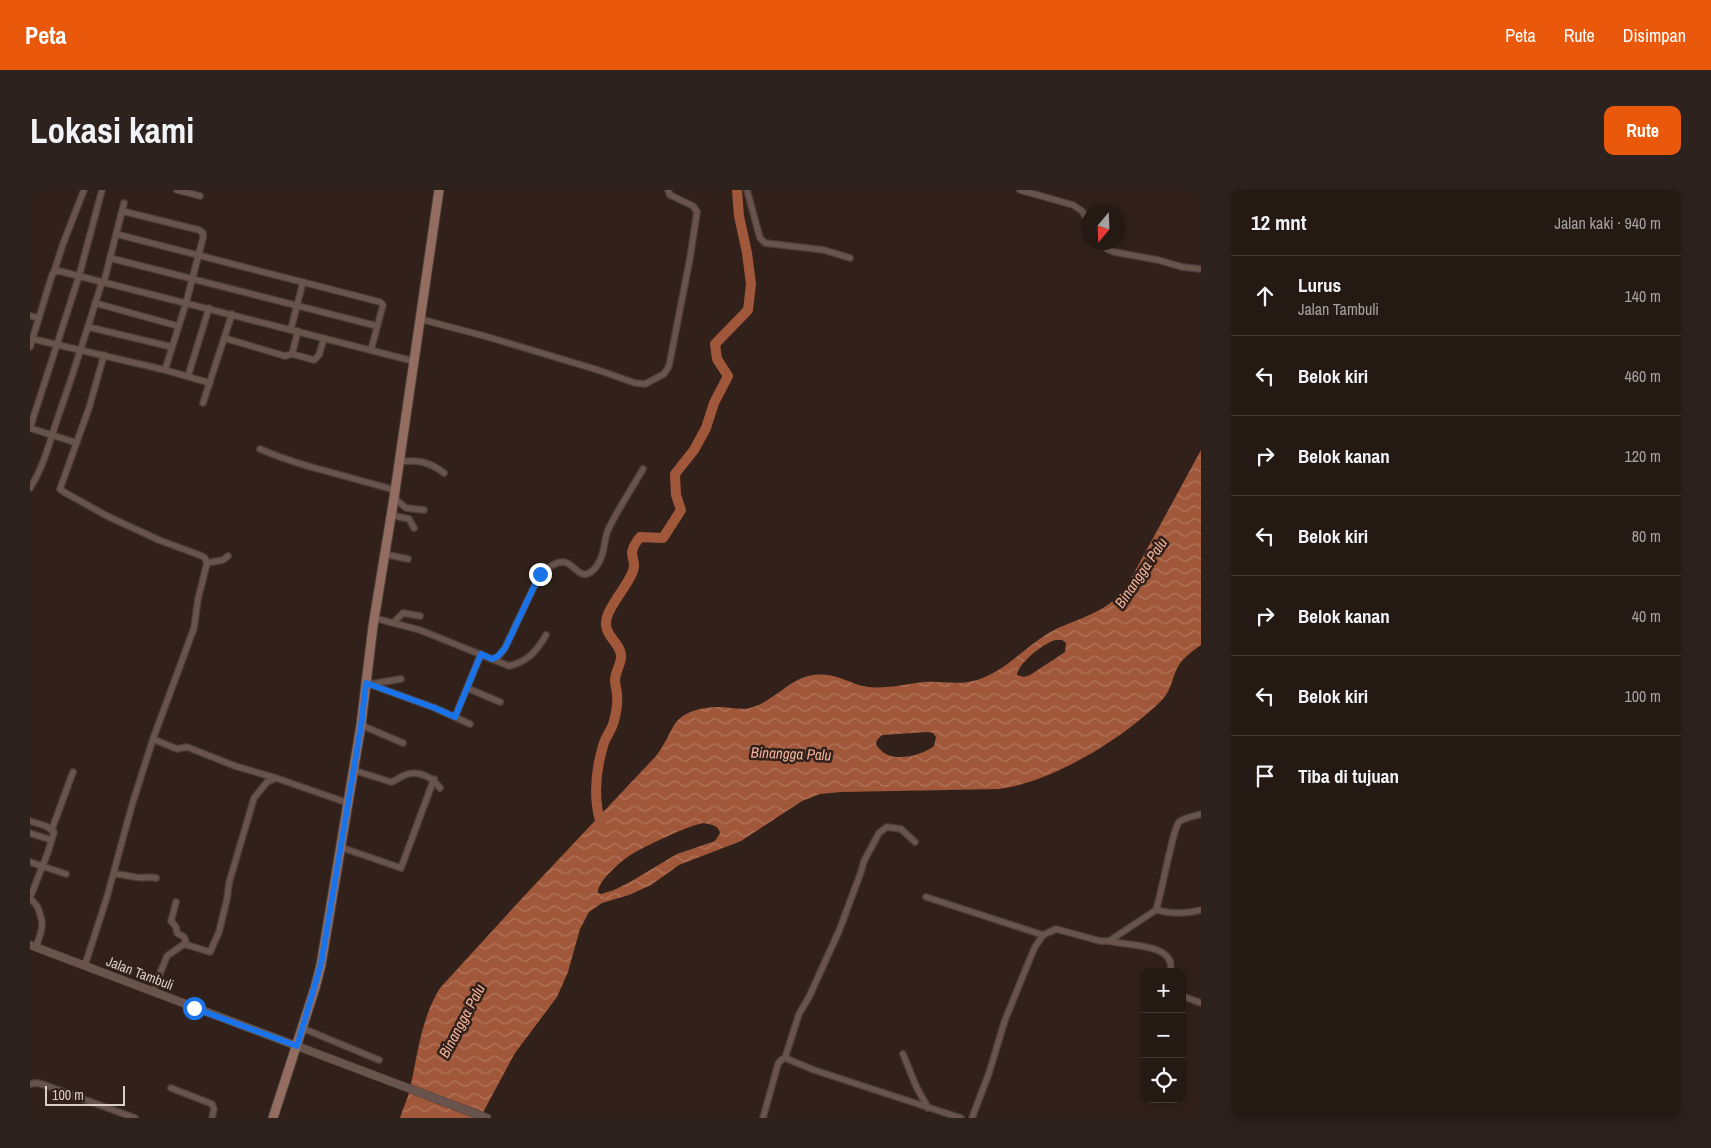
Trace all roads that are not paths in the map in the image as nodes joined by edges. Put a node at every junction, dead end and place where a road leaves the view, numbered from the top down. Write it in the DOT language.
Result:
graph roads {
  1 [pos="84,190"];
  2 [pos="102,190"];
  3 [pos="177,190"];
  4 [pos="439,190"];
  5 [pos="668,190"];
  6 [pos="747,190"];
  7 [pos="1020,190"];
  8 [pos="200,196"];
  9 [pos="124,203"];
  10 [pos="1081,210"];
  11 [pos="122,211"];
  12 [pos="116,234"];
  13 [pos="1109,250"];
  14 [pos="199,254"];
  15 [pos="110,258"];
  16 [pos="850,258"];
  17 [pos="1201,269"];
  18 [pos="54,272"];
  19 [pos="79,276"];
  20 [pos="192,278"];
  21 [pos="103,282"];
  22 [pos="303,282"];
  23 [pos="95,303"];
  24 [pos="186,303"];
  25 [pos="297,305"];
  26 [pos="209,308"];
  27 [pos="232,314"];
  28 [pos="30,316"];
  29 [pos="39,318"];
  30 [pos="420,319"];
  31 [pos="88,326"];
  32 [pos="178,326"];
  33 [pos="377,326"];
  34 [pos="291,329"];
  35 [pos="298,331"];
  36 [pos="224,338"];
  37 [pos="324,338"];
  38 [pos="33,339"];
  39 [pos="56,344"];
  40 [pos="30,347"];
  41 [pos="172,347"];
  42 [pos="82,350"];
  43 [pos="371,350"];
  44 [pos="292,354"];
  45 [pos="104,355"];
  46 [pos="413,361"];
  47 [pos="165,370"];
  48 [pos="188,376"];
  49 [pos="210,383"];
  50 [pos="203,403"];
  51 [pos="30,428"];
  52 [pos="52,435"];
  53 [pos="77,443"];
  54 [pos="260,449"];
  55 [pos="398,462"];
  56 [pos="642,469"];
  57 [pos="444,473"];
  58 [pos="30,488"];
  59 [pos="394,494"];
  60 [pos="424,510"];
  61 [pos="391,515"];
  62 [pos="414,528"];
  63 [pos="384,554"];
  64 [pos="228,556"];
  65 [pos="408,559"];
  66 [pos="206,563"];
  67 [pos="420,616"];
  68 [pos="374,618"];
  69 [pos="393,623"];
  70 [pos="546,635"];
  71 [pos="481,654"];
  72 [pos="492,659"];
  73 [pos="401,679"];
  74 [pos="368,683"];
  75 [pos="467,688"];
  76 [pos="500,702"];
  77 [pos="455,717"];
  78 [pos="470,724"];
  79 [pos="361,726"];
  80 [pos="153,739"];
  81 [pos="403,743"];
  82 [pos="353,770"];
  83 [pos="73,772"];
  84 [pos="276,778"];
  85 [pos="434,779"];
  86 [pos="440,788"];
  87 [pos="348,803"];
  88 [pos="1201,814"];
  89 [pos="30,820"];
  90 [pos="52,829"];
  91 [pos="30,832"];
  92 [pos="51,840"];
  93 [pos="915,842"];
  94 [pos="340,847"];
  95 [pos="30,862"];
  96 [pos="42,866"];
  97 [pos="66,874"];
  98 [pos="114,874"];
  99 [pos="156,878"];
  100 [pos="926,897"];
  101 [pos="30,899"];
  102 [pos="176,902"];
  103 [pos="1156,910"];
  104 [pos="1201,910"];
  105 [pos="1043,935"];
  106 [pos="1109,941"];
  107 [pos="188,945"];
  108 [pos="33,946"];
  109 [pos="85,965"];
  110 [pos="1170,968"];
  111 [pos="153,992"];
  112 [pos="1186,997"];
  113 [pos="1201,1003"];
  114 [pos="302,1028"];
  115 [pos="297,1046"];
  116 [pos="903,1054"];
  117 [pos="786,1058"];
  118 [pos="379,1060"];
  119 [pos="30,1084"];
  120 [pos="171,1088"];
  121 [pos="928,1108"];
  122 [pos="484,1117"];
  123 [pos="135,1118"];
  124 [pos="212,1118"];
  125 [pos="273,1118"];
  126 [pos="763,1118"];
  127 [pos="961,1118"];
  128 [pos="972,1118"];
  1 -- 18 [label="street"];
  2 -- 19 [label="street"];
  3 -- 8 [label="street"];
  4 -- 30 [label="main road"];
  5 -- 30 [label="street"];
  6 -- 16 [label="street"];
  7 -- 10 [label="street"];
  9 -- 11 [label="street"];
  11 -- 12 [label="street"];
  11 -- 14 [label="street"];
  12 -- 14 [label="street"];
  12 -- 15 [label="street"];
  13 -- 17 [label="street"];
  14 -- 20 [label="street"];
  14 -- 22 [label="street"];
  15 -- 20 [label="street"];
  15 -- 21 [label="street"];
  18 -- 19 [label="street"];
  18 -- 29 [label="street"];
  19 -- 21 [label="street"];
  19 -- 39 [label="street"];
  20 -- 24 [label="street"];
  20 -- 25 [label="street"];
  21 -- 23 [label="street"];
  21 -- 24 [label="street"];
  22 -- 25 [label="street"];
  22 -- 33 [label="street"];
  23 -- 31 [label="street"];
  23 -- 32 [label="street"];
  24 -- 26 [label="street"];
  24 -- 32 [label="street"];
  25 -- 33 [label="street"];
  25 -- 34 [label="street"];
  26 -- 27 [label="street"];
  26 -- 48 [label="street"];
  27 -- 34 [label="street"];
  27 -- 36 [label="street"];
  28 -- 29 [label="street"];
  29 -- 38 [label="street"];
  30 -- 46 [label="main road"];
  31 -- 41 [label="street"];
  31 -- 42 [label="street"];
  32 -- 41 [label="street"];
  33 -- 43 [label="street"];
  34 -- 35 [label="street"];
  35 -- 37 [label="street"];
  35 -- 44 [label="street"];
  36 -- 44 [label="street"];
  36 -- 49 [label="street"];
  37 -- 43 [label="street"];
  37 -- 44 [label="street"];
  38 -- 39 [label="street"];
  38 -- 40 [label="street"];
  39 -- 42 [label="street"];
  39 -- 51 [label="street"];
  41 -- 47 [label="street"];
  42 -- 45 [label="street"];
  42 -- 52 [label="street"];
  43 -- 46 [label="street"];
  45 -- 47 [label="street"];
  45 -- 53 [label="street"];
  46 -- 55 [label="main road"];
  47 -- 48 [label="street"];
  48 -- 49 [label="street"];
  49 -- 50 [label="street"];
  51 -- 52 [label="street"];
  52 -- 53 [label="street"];
  52 -- 58 [label="street"];
  53 -- 66 [label="street"];
  54 -- 59 [label="street"];
  55 -- 57 [label="street"];
  55 -- 59 [label="main road"];
  56 -- 72 [label="street"];
  59 -- 60 [label="street"];
  59 -- 61 [label="main road"];
  61 -- 62 [label="street"];
  61 -- 63 [label="main road"];
  63 -- 65 [label="street"];
  63 -- 68 [label="main road"];
  64 -- 66 [label="street"];
  66 -- 80 [label="street"];
  67 -- 69 [label="street"];
  68 -- 69 [label="street"];
  68 -- 74 [label="main road"];
  69 -- 71 [label="street"];
  70 -- 72 [label="street"];
  71 -- 72 [label="street"];
  71 -- 75 [label="street"];
  73 -- 74 [label="street"];
  74 -- 77 [label="street"];
  74 -- 79 [label="main road"];
  75 -- 76 [label="street"];
  75 -- 77 [label="street"];
  77 -- 78 [label="street"];
  79 -- 81 [label="street"];
  79 -- 82 [label="main road"];
  80 -- 84 [label="street"];
  80 -- 98 [label="street"];
  82 -- 85 [label="street"];
  82 -- 87 [label="main road"];
  83 -- 90 [label="street"];
  84 -- 87 [label="street"];
  84 -- 107 [label="street"];
  85 -- 86 [label="street"];
  85 -- 94 [label="street"];
  87 -- 94 [label="main road"];
  88 -- 103 [label="street"];
  89 -- 90 [label="street"];
  90 -- 92 [label="street"];
  91 -- 92 [label="street"];
  92 -- 96 [label="street"];
  93 -- 117 [label="street"];
  94 -- 114 [label="main road"];
  95 -- 96 [label="street"];
  96 -- 97 [label="street"];
  96 -- 101 [label="street"];
  98 -- 99 [label="street"];
  98 -- 109 [label="street"];
  100 -- 105 [label="street"];
  101 -- 108 [label="street"];
  102 -- 107 [label="street"];
  103 -- 104 [label="street"];
  103 -- 106 [label="street"];
  105 -- 106 [label="street"];
  105 -- 128 [label="street"];
  106 -- 110 [label="street"];
  107 -- 111 [label="street"];
  108 -- 109 [label="street, Jalan Tambuli"];
  109 -- 111 [label="street, Jalan Tambuli"];
  111 -- 115 [label="street, Jalan Tambuli"];
  112 -- 113 [label="street"];
  114 -- 115 [label="main road"];
  114 -- 118 [label="street"];
  115 -- 122 [label="street, Jalan Tambuli"];
  115 -- 125 [label="main road"];
  116 -- 121 [label="street"];
  117 -- 121 [label="street"];
  117 -- 126 [label="street"];
  119 -- 123 [label="street"];
  120 -- 124 [label="street"];
  121 -- 127 [label="street"];
}
